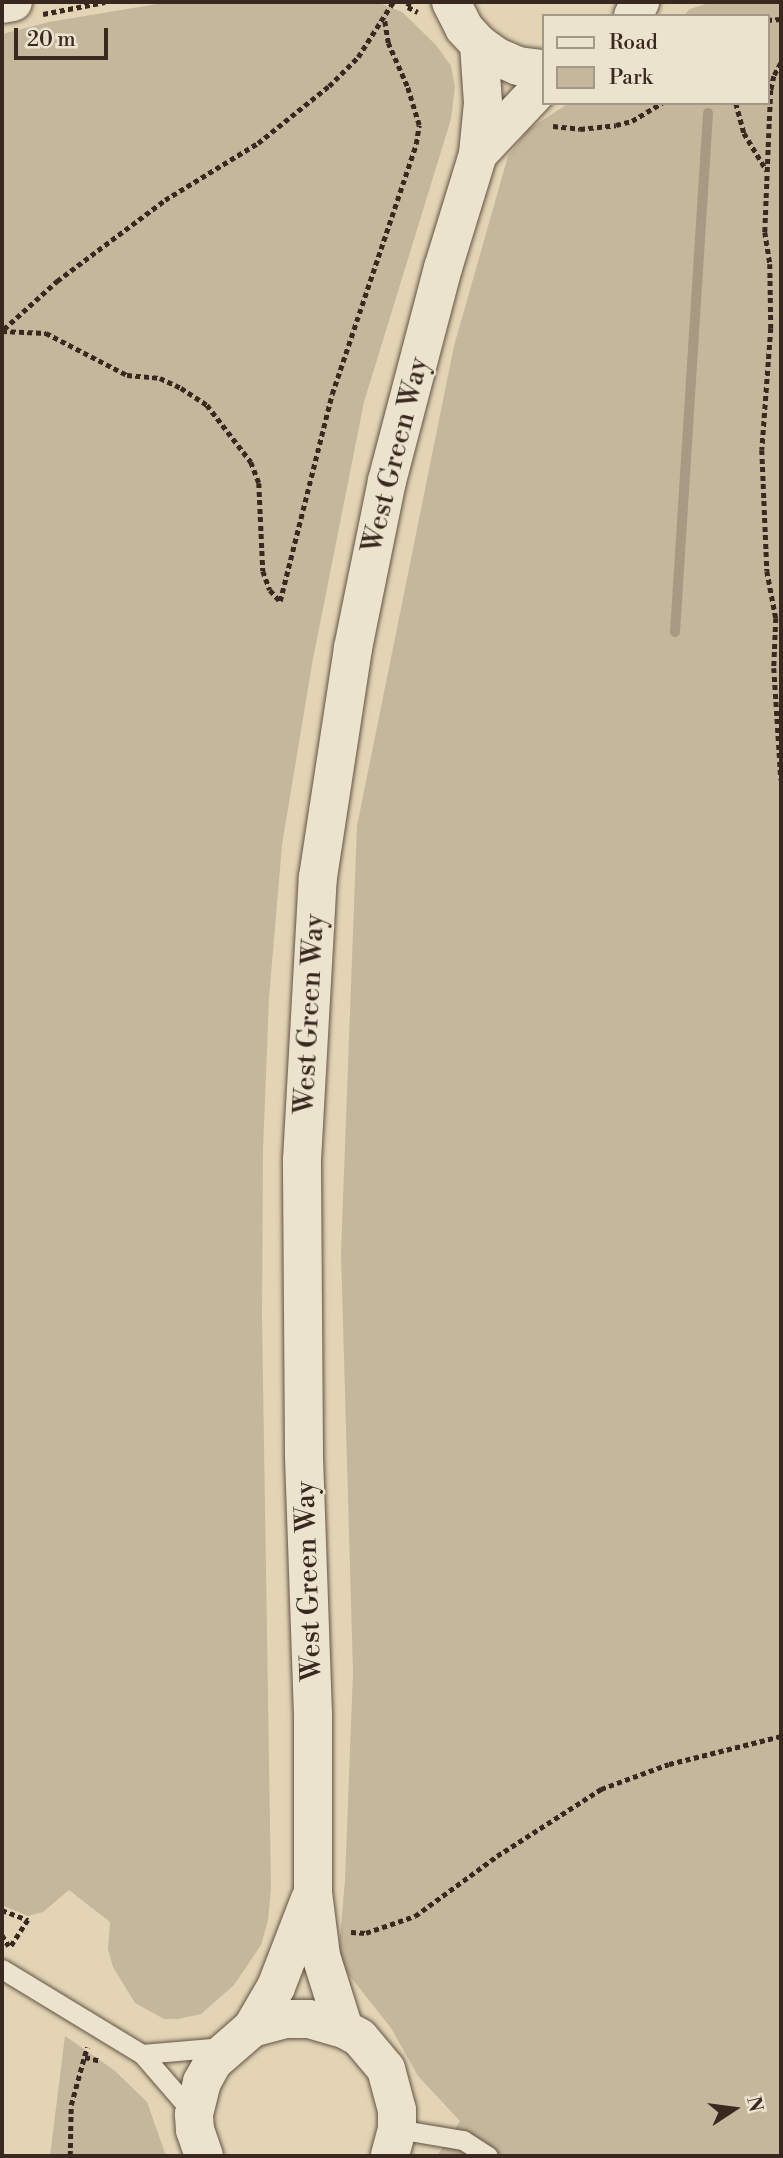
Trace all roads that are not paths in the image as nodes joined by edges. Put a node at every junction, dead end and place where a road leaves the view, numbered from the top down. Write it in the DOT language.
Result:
graph roads {
  1 [pos="2,4"];
  2 [pos="437,5"];
  3 [pos="26,8"];
  4 [pos="479,44"];
  5 [pos="542,69"];
  6 [pos="542,86"];
  7 [pos="478,154"];
  8 [pos="315,1908"];
  9 [pos="2,1969"];
  10 [pos="344,2029"];
  11 [pos="239,2037"];
  12 [pos="142,2054"];
  13 [pos="194,2113"];
  14 [pos="394,2143"];
  15 [pos="204,2156"];
  16 [pos="488,2156"];
  1 -- 3 [label="street"];
  2 -- 4 [label="street"];
  4 -- 5 [label="street"];
  4 -- 7 [label="street, West Green Way"];
  6 -- 7 [label="street, West Green Way"];
  7 -- 8 [label="street, West Green Way"];
  8 -- 10 [label="street, West Green Way"];
  8 -- 11 [label="street, West Green Way"];
  9 -- 12 [label="lane"];
  10 -- 11 [label="street"];
  10 -- 14 [label="street"];
  11 -- 12 [label="lane"];
  11 -- 13 [label="street, West Green Way"];
  12 -- 13 [label="lane"];
  13 -- 15 [label="street, West Green Way"];
  14 -- 16 [label="lane"];
}
